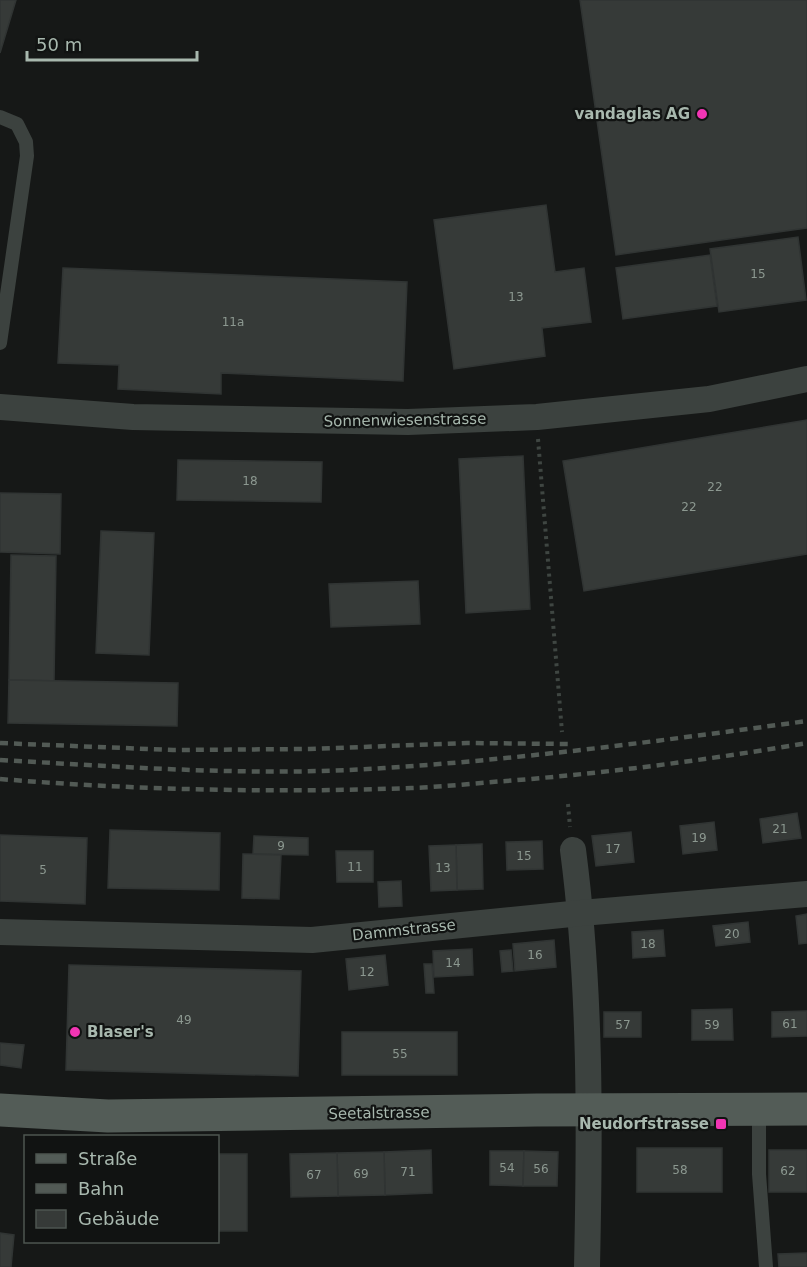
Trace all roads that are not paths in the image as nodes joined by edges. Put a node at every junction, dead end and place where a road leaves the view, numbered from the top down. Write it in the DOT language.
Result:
graph roads {
  1 [pos="0,117"];
  2 [pos="0,343"];
  3 [pos="807,379"];
  4 [pos="0,407"];
  5 [pos="573,849"];
  6 [pos="807,894"];
  7 [pos="581,913"];
  8 [pos="0,932"];
  9 [pos="807,1109"];
  10 [pos="0,1110"];
  11 [pos="590,1110"];
  12 [pos="759,1110"];
  13 [pos="587,1267"];
  14 [pos="766,1267"];
  1 -- 2 [label="lane"];
  3 -- 4 [label="street, Sonnenwiesenstrasse"];
  5 -- 7 [label="street"];
  6 -- 7 [label="street, Dammstrasse"];
  7 -- 8 [label="street, Dammstrasse"];
  7 -- 11 [label="street"];
  9 -- 12 [label="main road, Seetalstrasse"];
  10 -- 11 [label="main road, Seetalstrasse"];
  11 -- 12 [label="main road, Seetalstrasse"];
  11 -- 13 [label="street"];
  12 -- 14 [label="lane"];
}
